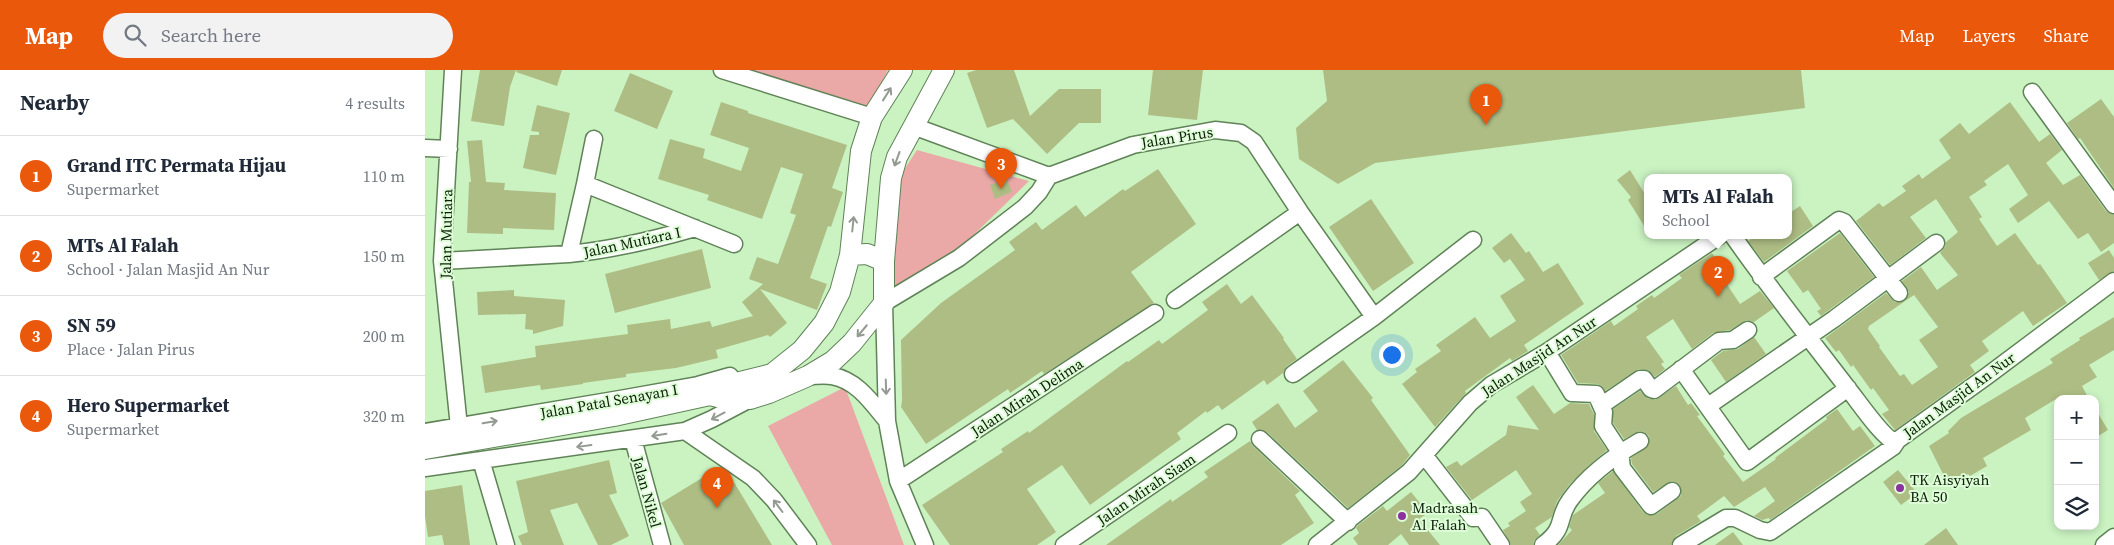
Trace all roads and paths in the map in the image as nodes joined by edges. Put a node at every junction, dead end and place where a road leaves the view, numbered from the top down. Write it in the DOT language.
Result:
graph roads {
  1 [pos="453,70"];
  2 [pos="722,70"];
  3 [pos="902,70"];
  4 [pos="944,70"];
  5 [pos="2032,92"];
  6 [pos="872,117"];
  7 [pos="913,126"];
  8 [pos="594,138"];
  9 [pos="425,148"];
  10 [pos="449,149"];
  11 [pos="1049,176"];
  12 [pos="585,184"];
  13 [pos="2114,205"];
  14 [pos="1300,212"];
  15 [pos="695,228"];
  16 [pos="1715,239"];
  17 [pos="1735,239"];
  18 [pos="1473,240"];
  19 [pos="1936,243"];
  20 [pos="734,244"];
  21 [pos="569,254"];
  22 [pos="850,255"];
  23 [pos="442,261"];
  24 [pos="884,261"];
  25 [pos="1761,277"];
  26 [pos="1888,279"];
  27 [pos="2114,281"];
  28 [pos="1899,293"];
  29 [pos="1175,300"];
  30 [pos="883,303"];
  31 [pos="1155,313"];
  32 [pos="1374,317"];
  33 [pos="1748,330"];
  34 [pos="1808,338"];
  35 [pos="1547,352"];
  36 [pos="791,359"];
  37 [pos="1681,369"];
  38 [pos="1293,374"];
  39 [pos="808,376"];
  40 [pos="1848,388"];
  41 [pos="702,397"];
  42 [pos="750,398"];
  43 [pos="1602,405"];
  44 [pos="1708,406"];
  45 [pos="887,421"];
  46 [pos="459,427"];
  47 [pos="685,431"];
  48 [pos="425,432"];
  49 [pos="1229,433"];
  50 [pos="633,439"];
  51 [pos="1260,439"];
  52 [pos="1640,441"];
  53 [pos="1897,441"];
  54 [pos="425,450"];
  55 [pos="1620,452"];
  56 [pos="1424,455"];
  57 [pos="481,460"];
  58 [pos="425,468"];
  59 [pos="898,481"];
  60 [pos="1672,491"];
  61 [pos="1348,522"];
  62 [pos="2114,537"];
  63 [pos="1324,540"];
  64 [pos="506,545"];
  65 [pos="662,545"];
  66 [pos="808,545"];
  67 [pos="925,545"];
  68 [pos="1064,545"];
  69 [pos="1501,545"];
  70 [pos="1543,545"];
  71 [pos="1681,545"];
  72 [pos="2104,545"];
  1 -- 10 [label="street, Jalan Mutiara"];
  2 -- 6 [label="street"];
  6 -- 3 [label="main road, one-way"];
  4 -- 7 [label="main road"];
  5 -- 13 [label="street"];
  22 -- 6 [label="main road, one-way"];
  7 -- 11 [label="street"];
  7 -- 24 [label="main road, one-way"];
  8 -- 12 [label="street, Jalan Mutiara I"];
  9 -- 10 [label="street"];
  10 -- 23 [label="street, Jalan Mutiara"];
  11 -- 14 [label="street, Jalan Pirus"];
  11 -- 30 [label="street"];
  12 -- 15 [label="street, Jalan Mutiara I"];
  12 -- 21 [label="street, Jalan Mutiara I"];
  14 -- 29 [label="street"];
  14 -- 32 [label="street, Jalan Pirus"];
  15 -- 20 [label="street, Jalan Mutiara I"];
  15 -- 21 [label="street, Jalan Mutiara I"];
  16 -- 35 [label="street, Jalan Masjid An Nur"];
  17 -- 25 [label="street, Jalan Masjid An Nur"];
  18 -- 32 [label="street"];
  19 -- 26 [label="street"];
  21 -- 23 [label="street, Jalan Mutiara I"];
  22 -- 24 [label="main road"];
  22 -- 36 [label="main road"];
  23 -- 46 [label="street, Jalan Mutiara"];
  24 -- 30 [label="main road"];
  25 -- 26 [label="street"];
  25 -- 34 [label="street, Jalan Masjid An Nur"];
  26 -- 28 [label="street"];
  26 -- 34 [label="street"];
  27 -- 53 [label="street, Jalan Masjid An Nur"];
  30 -- 39 [label="main road, one-way"];
  30 -- 45 [label="street, one-way"];
  31 -- 59 [label="street, Jalan Mirah Delima"];
  32 -- 38 [label="street"];
  33 -- 37 [label="street"];
  34 -- 40 [label="street, Jalan Masjid An Nur"];
  34 -- 44 [label="street"];
  35 -- 43 [label="street"];
  35 -- 56 [label="street, Jalan Masjid An Nur"];
  36 -- 41 [label="main road"];
  46 -- 36 [label="street, Jalan Patal Senayan I, one-way"];
  37 -- 43 [label="street"];
  37 -- 44 [label="street"];
  39 -- 42 [label="main road"];
  39 -- 45 [label="street"];
  40 -- 44 [label="street"];
  40 -- 53 [label="street, Jalan Masjid An Nur"];
  41 -- 42 [label="main road"];
  41 -- 54 [label="main road, Jalan Patal Senayan I"];
  42 -- 47 [label="street, one-way"];
  43 -- 55 [label="street"];
  45 -- 59 [label="street"];
  46 -- 48 [label="street, Jalan Patal Senayan I"];
  47 -- 50 [label="street, one-way"];
  66 -- 47 [label="street, one-way"];
  49 -- 68 [label="street, Jalan Mirah Siam"];
  50 -- 57 [label="street, one-way"];
  50 -- 65 [label="street, Jalan Nikel"];
  51 -- 61 [label="street"];
  52 -- 55 [label="street"];
  53 -- 71 [label="street"];
  55 -- 60 [label="street"];
  55 -- 70 [label="street"];
  56 -- 61 [label="street, Jalan Masjid An Nur"];
  56 -- 69 [label="street"];
  57 -- 58 [label="street"];
  57 -- 64 [label="street"];
  59 -- 67 [label="street"];
  61 -- 63 [label="street, Jalan Masjid An Nur"];
  62 -- 72 [label="street"];
}
